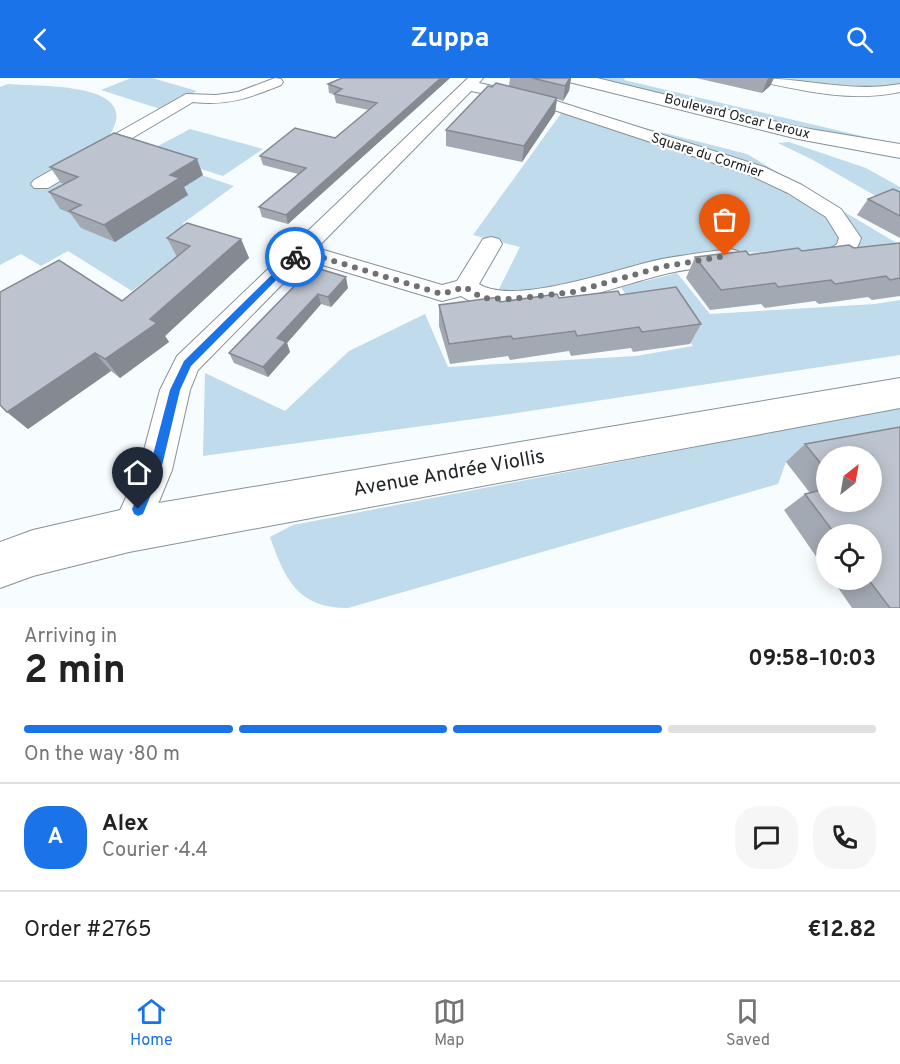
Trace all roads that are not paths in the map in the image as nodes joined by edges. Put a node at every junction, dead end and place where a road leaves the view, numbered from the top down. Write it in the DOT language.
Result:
graph roads {
  1 [pos="575,78"];
  2 [pos="631,78"];
  3 [pos="762,78"];
  4 [pos="276,82"];
  5 [pos="473,82"];
  6 [pos="900,88"];
  7 [pos="900,143"];
  8 [pos="900,151"];
  9 [pos="41,184"];
  10 [pos="491,244"];
  11 [pos="301,251"];
  12 [pos="749,256"];
  13 [pos="794,256"];
  14 [pos="465,287"];
  15 [pos="900,393"];
  16 [pos="129,530"];
  17 [pos="0,565"];
  1 -- 8 [label="main road, Boulevard Oscar Leroux"];
  2 -- 7 [label="main road, Boulevard Oscar Leroux"];
  3 -- 6 [label="street"];
  4 -- 9 [label="street"];
  5 -- 11 [label="street"];
  5 -- 13 [label="street, Square du Cormier"];
  10 -- 14 [label="street"];
  11 -- 14 [label="street"];
  11 -- 16 [label="street"];
  12 -- 14 [label="street"];
  15 -- 16 [label="main road, Avenue Andrée Viollis"];
  16 -- 17 [label="main road, Avenue Andrée Viollis"];
}
